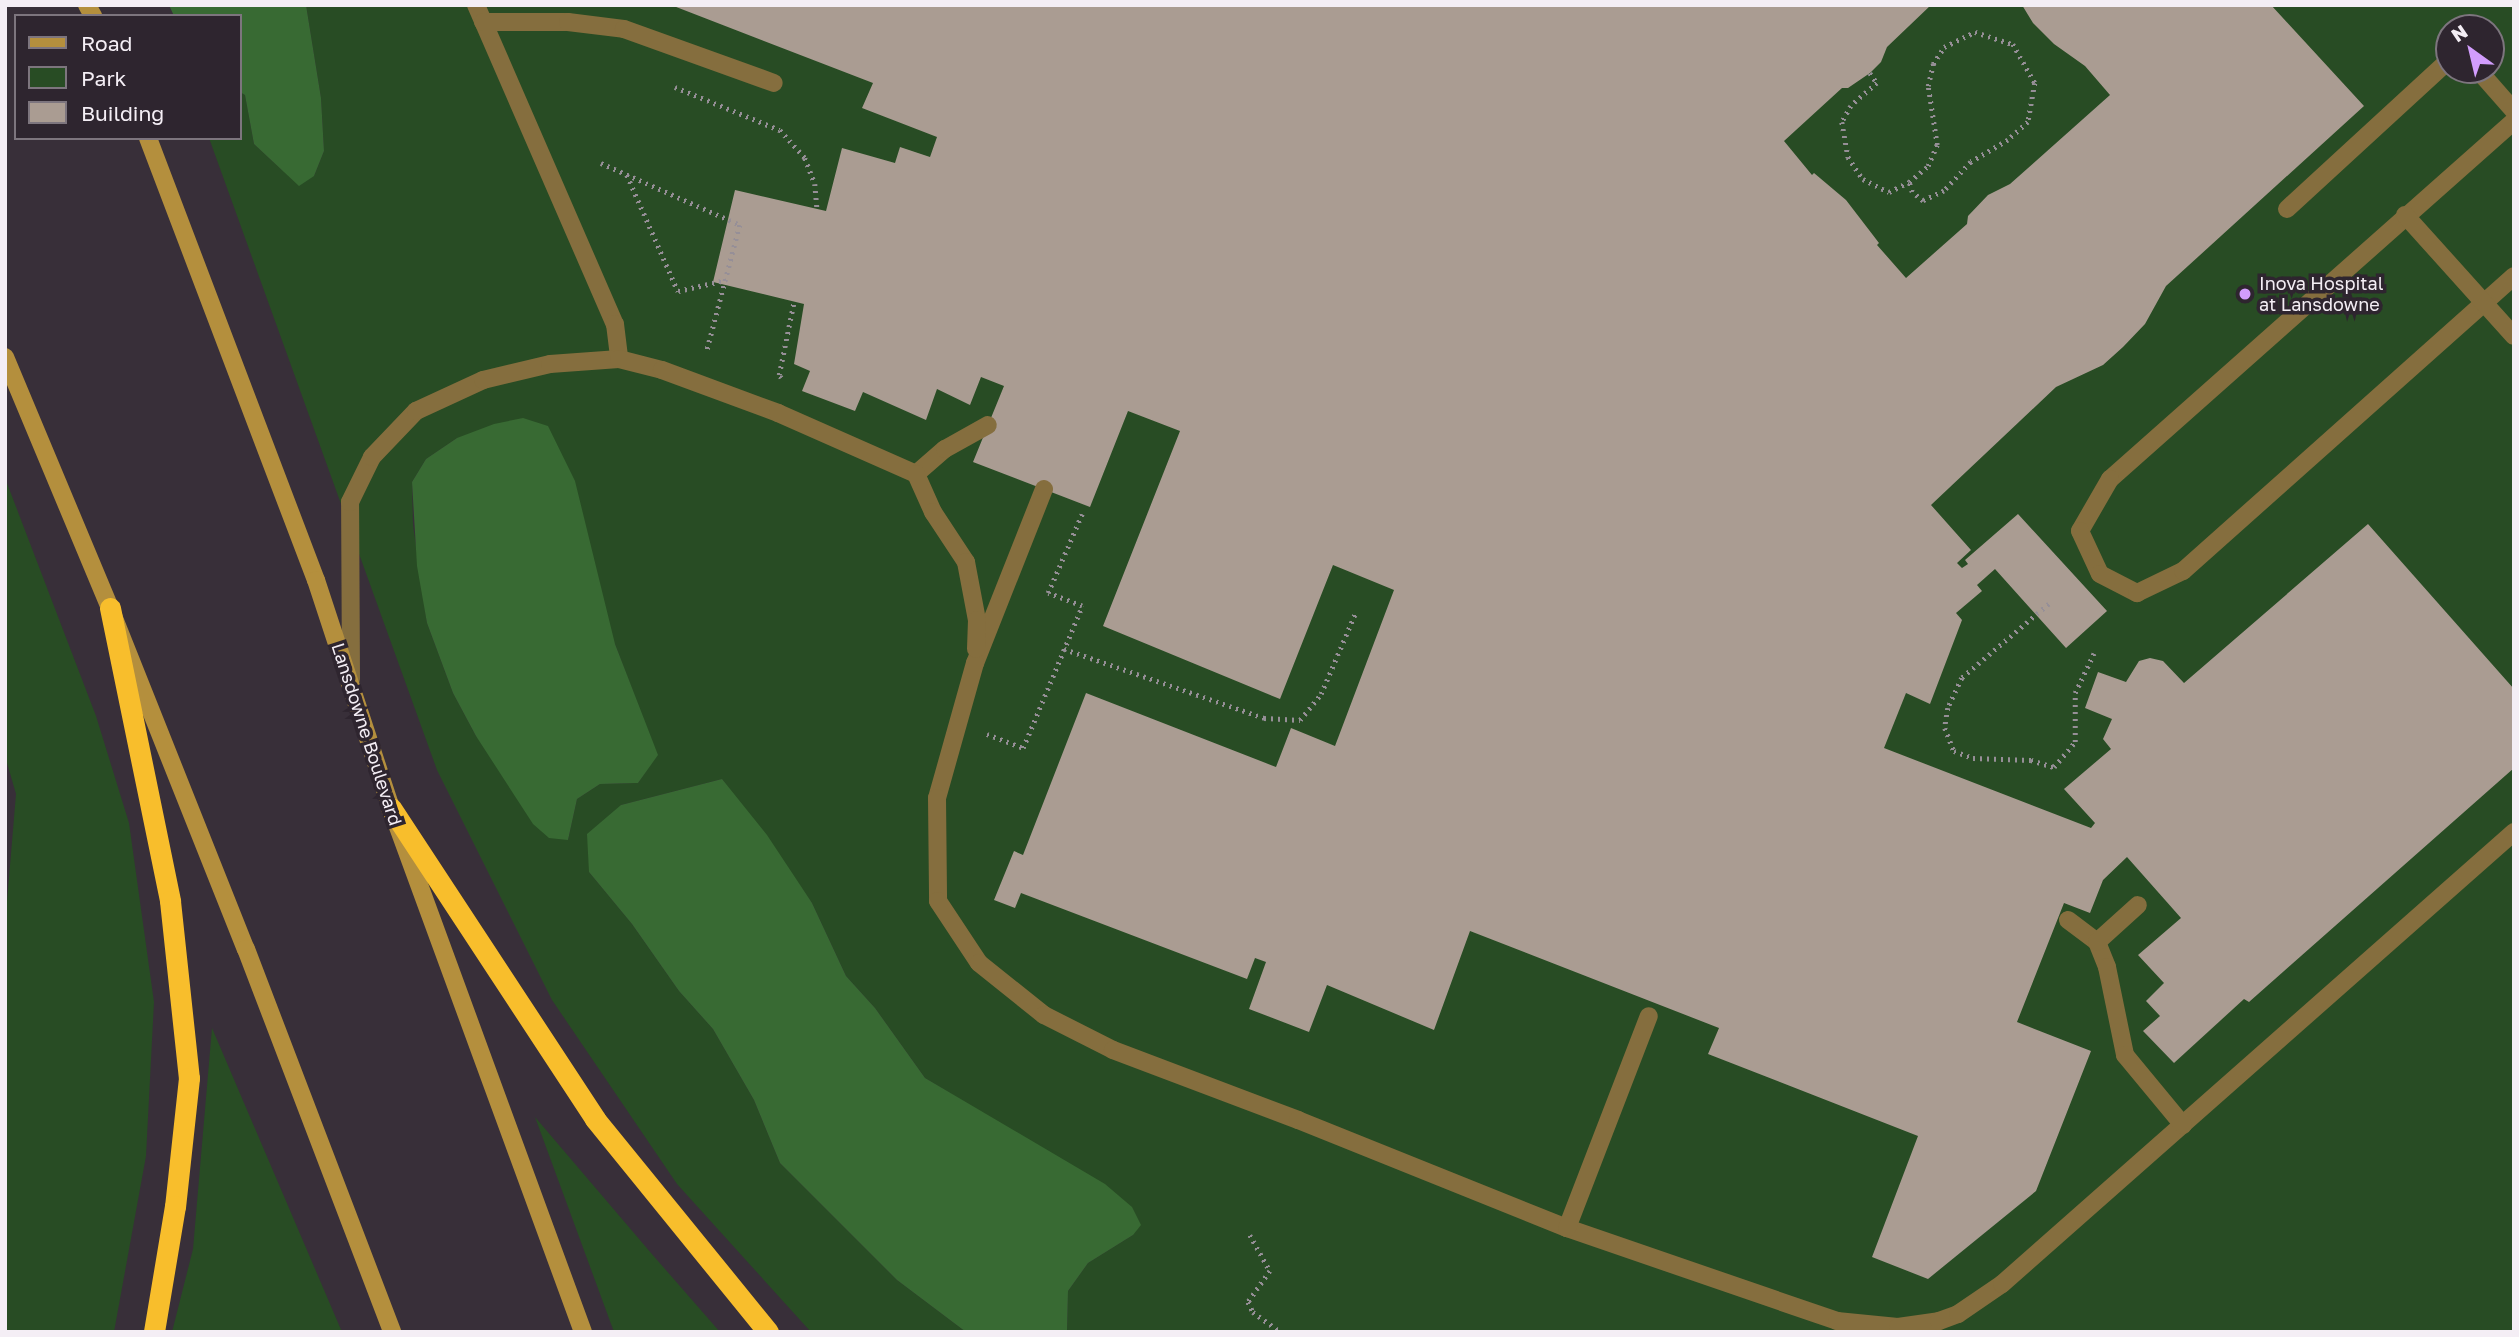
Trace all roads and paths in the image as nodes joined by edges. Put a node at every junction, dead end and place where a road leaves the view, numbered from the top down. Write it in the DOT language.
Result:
graph roads {
  1 [pos="479,13"];
  2 [pos="1870,73"];
  3 [pos="2435,73"];
  4 [pos="774,83"];
  5 [pos="668,84"];
  6 [pos="2490,84"];
  7 [pos="2514,111"];
  8 [pos="2510,131"];
  9 [pos="149,140"];
  10 [pos="601,163"];
  11 [pos="626,174"];
  12 [pos="1909,182"];
  13 [pos="817,209"];
  14 [pos="2287,209"];
  15 [pos="2405,215"];
  16 [pos="2514,275"];
  17 [pos="726,280"];
  18 [pos="794,301"];
  19 [pos="2483,302"];
  20 [pos="2514,336"];
  21 [pos="695,346"];
  22 [pos="5,357"];
  23 [pos="619,359"];
  24 [pos="783,382"];
  25 [pos="988,425"];
  26 [pos="916,474"];
  27 [pos="1044,489"];
  28 [pos="1082,514"];
  29 [pos="2049,604"];
  30 [pos="110,608"];
  31 [pos="1355,614"];
  32 [pos="1063,649"];
  33 [pos="2094,653"];
  34 [pos="975,663"];
  35 [pos="351,687"];
  36 [pos="983,745"];
  37 [pos="391,808"];
  38 [pos="2514,832"];
  39 [pos="2138,905"];
  40 [pos="2067,920"];
  41 [pos="2097,942"];
  42 [pos="1649,1016"];
  43 [pos="2183,1125"];
  44 [pos="1567,1228"];
  45 [pos="1250,1235"];
  46 [pos="154,1332"];
  47 [pos="392,1332"];
  48 [pos="583,1332"];
  49 [pos="768,1332"];
  50 [pos="1281,1332"];
  1 -- 4 [label="lane"];
  1 -- 23 [label="lane"];
  2 -- 12 [label="path"];
  3 -- 14 [label="lane"];
  5 -- 13 [label="path"];
  6 -- 7 [label="lane"];
  8 -- 15 [label="lane"];
  9 -- 35 [label="main road, Lansdowne Boulevard"];
  10 -- 11 [label="path"];
  11 -- 17 [label="path"];
  11 -- 17 [label="path"];
  12 -- 12 [label="path"];
  15 -- 19 [label="lane"];
  15 -- 19 [label="lane"];
  16 -- 19 [label="lane"];
  17 -- 21 [label="path"];
  18 -- 24 [label="path"];
  19 -- 20 [label="lane"];
  22 -- 30 [label="main road"];
  23 -- 26 [label="lane"];
  23 -- 35 [label="lane"];
  25 -- 26 [label="lane"];
  26 -- 34 [label="lane"];
  27 -- 34 [label="lane"];
  28 -- 32 [label="path"];
  29 -- 33 [label="path"];
  30 -- 46 [label="highway"];
  30 -- 47 [label="main road"];
  31 -- 32 [label="path"];
  32 -- 36 [label="path"];
  34 -- 44 [label="lane"];
  35 -- 37 [label="main road, Lansdowne Boulevard"];
  37 -- 48 [label="main road, Lansdowne Boulevard"];
  37 -- 49 [label="highway"];
  38 -- 43 [label="lane"];
  39 -- 41 [label="lane"];
  40 -- 41 [label="lane"];
  41 -- 43 [label="lane"];
  42 -- 44 [label="lane"];
  43 -- 44 [label="lane"];
  45 -- 50 [label="path"];
}
